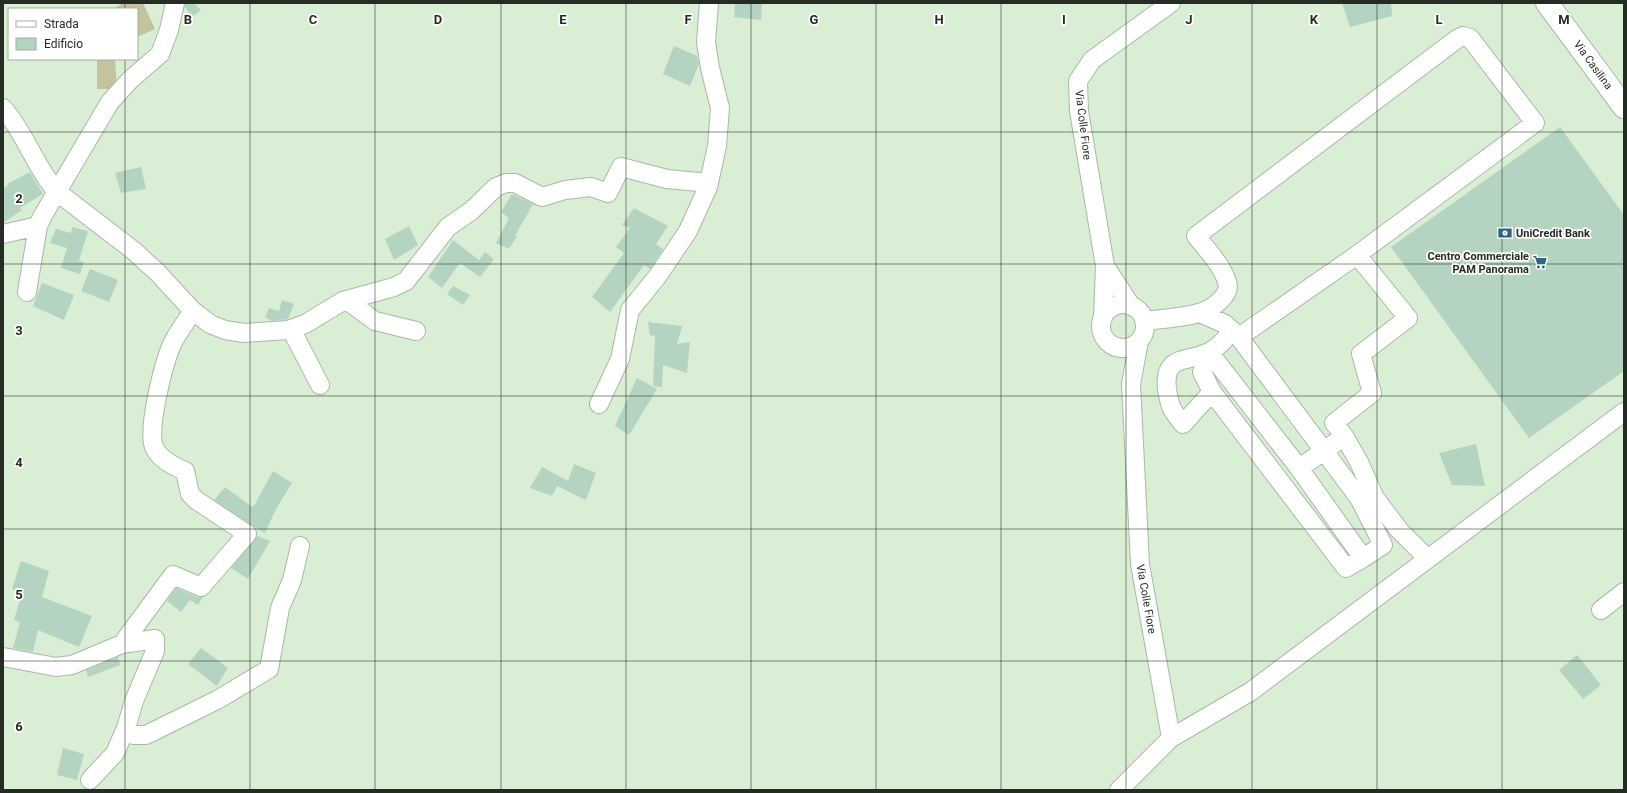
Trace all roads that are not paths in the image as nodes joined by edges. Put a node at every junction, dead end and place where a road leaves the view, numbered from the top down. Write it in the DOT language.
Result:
graph roads {
  1 [pos="175,3"];
  2 [pos="709,3"];
  3 [pos="1171,3"];
  4 [pos="1547,3"];
  5 [pos="1624,107"];
  6 [pos="3,108"];
  7 [pos="9,128"];
  8 [pos="709,183"];
  9 [pos="56,191"];
  10 [pos="38,226"];
  11 [pos="3,234"];
  12 [pos="1357,255"];
  13 [pos="1105,266"];
  14 [pos="27,292"];
  15 [pos="346,300"];
  16 [pos="1131,306"];
  17 [pos="193,311"];
  18 [pos="1200,313"];
  19 [pos="1103,318"];
  20 [pos="1144,322"];
  21 [pos="291,329"];
  22 [pos="416,331"];
  23 [pos="1235,334"];
  24 [pos="1139,341"];
  25 [pos="1114,346"];
  26 [pos="1209,352"];
  27 [pos="1131,384"];
  28 [pos="320,385"];
  29 [pos="1212,392"];
  30 [pos="599,404"];
  31 [pos="1624,412"];
  32 [pos="1339,429"];
  33 [pos="1324,451"];
  34 [pos="1298,468"];
  35 [pos="300,546"];
  36 [pos="1363,558"];
  37 [pos="1428,558"];
  38 [pos="1624,592"];
  39 [pos="1601,610"];
  40 [pos="122,644"];
  41 [pos="3,657"];
  42 [pos="126,728"];
  43 [pos="1171,738"];
  44 [pos="90,780"];
  45 [pos="1119,790"];
  1 -- 9 [label="street"];
  2 -- 8 [label="street"];
  3 -- 13 [label="street, Via Colle Fiore"];
  4 -- 5 [label="main road, Via Casilina"];
  6 -- 7 [label="street"];
  7 -- 9 [label="street"];
  8 -- 15 [label="street"];
  8 -- 30 [label="street"];
  9 -- 10 [label="street"];
  9 -- 17 [label="street"];
  10 -- 11 [label="street"];
  10 -- 14 [label="street"];
  12 -- 18 [label="street"];
  12 -- 23 [label="street"];
  12 -- 32 [label="street"];
  13 -- 16 [label="street, Via Colle Fiore"];
  13 -- 19 [label="street, Via Colle Fiore"];
  15 -- 21 [label="street"];
  15 -- 22 [label="street"];
  16 -- 19 [label="street"];
  16 -- 20 [label="street"];
  17 -- 21 [label="street"];
  17 -- 40 [label="street"];
  18 -- 20 [label="street"];
  18 -- 23 [label="street"];
  19 -- 25 [label="street"];
  20 -- 24 [label="street"];
  21 -- 28 [label="street"];
  23 -- 26 [label="street"];
  23 -- 33 [label="street"];
  24 -- 25 [label="street"];
  24 -- 27 [label="street, Via Colle Fiore"];
  25 -- 27 [label="street, Via Colle Fiore"];
  26 -- 29 [label="street"];
  26 -- 29 [label="street"];
  26 -- 34 [label="street"];
  27 -- 43 [label="street, Via Colle Fiore"];
  29 -- 36 [label="street"];
  31 -- 37 [label="street"];
  32 -- 33 [label="street"];
  32 -- 37 [label="street"];
  33 -- 34 [label="street"];
  33 -- 36 [label="street"];
  34 -- 36 [label="street"];
  35 -- 42 [label="street"];
  37 -- 43 [label="street"];
  38 -- 39 [label="street"];
  40 -- 41 [label="street"];
  40 -- 42 [label="street"];
  42 -- 44 [label="street"];
  43 -- 45 [label="street"];
}
